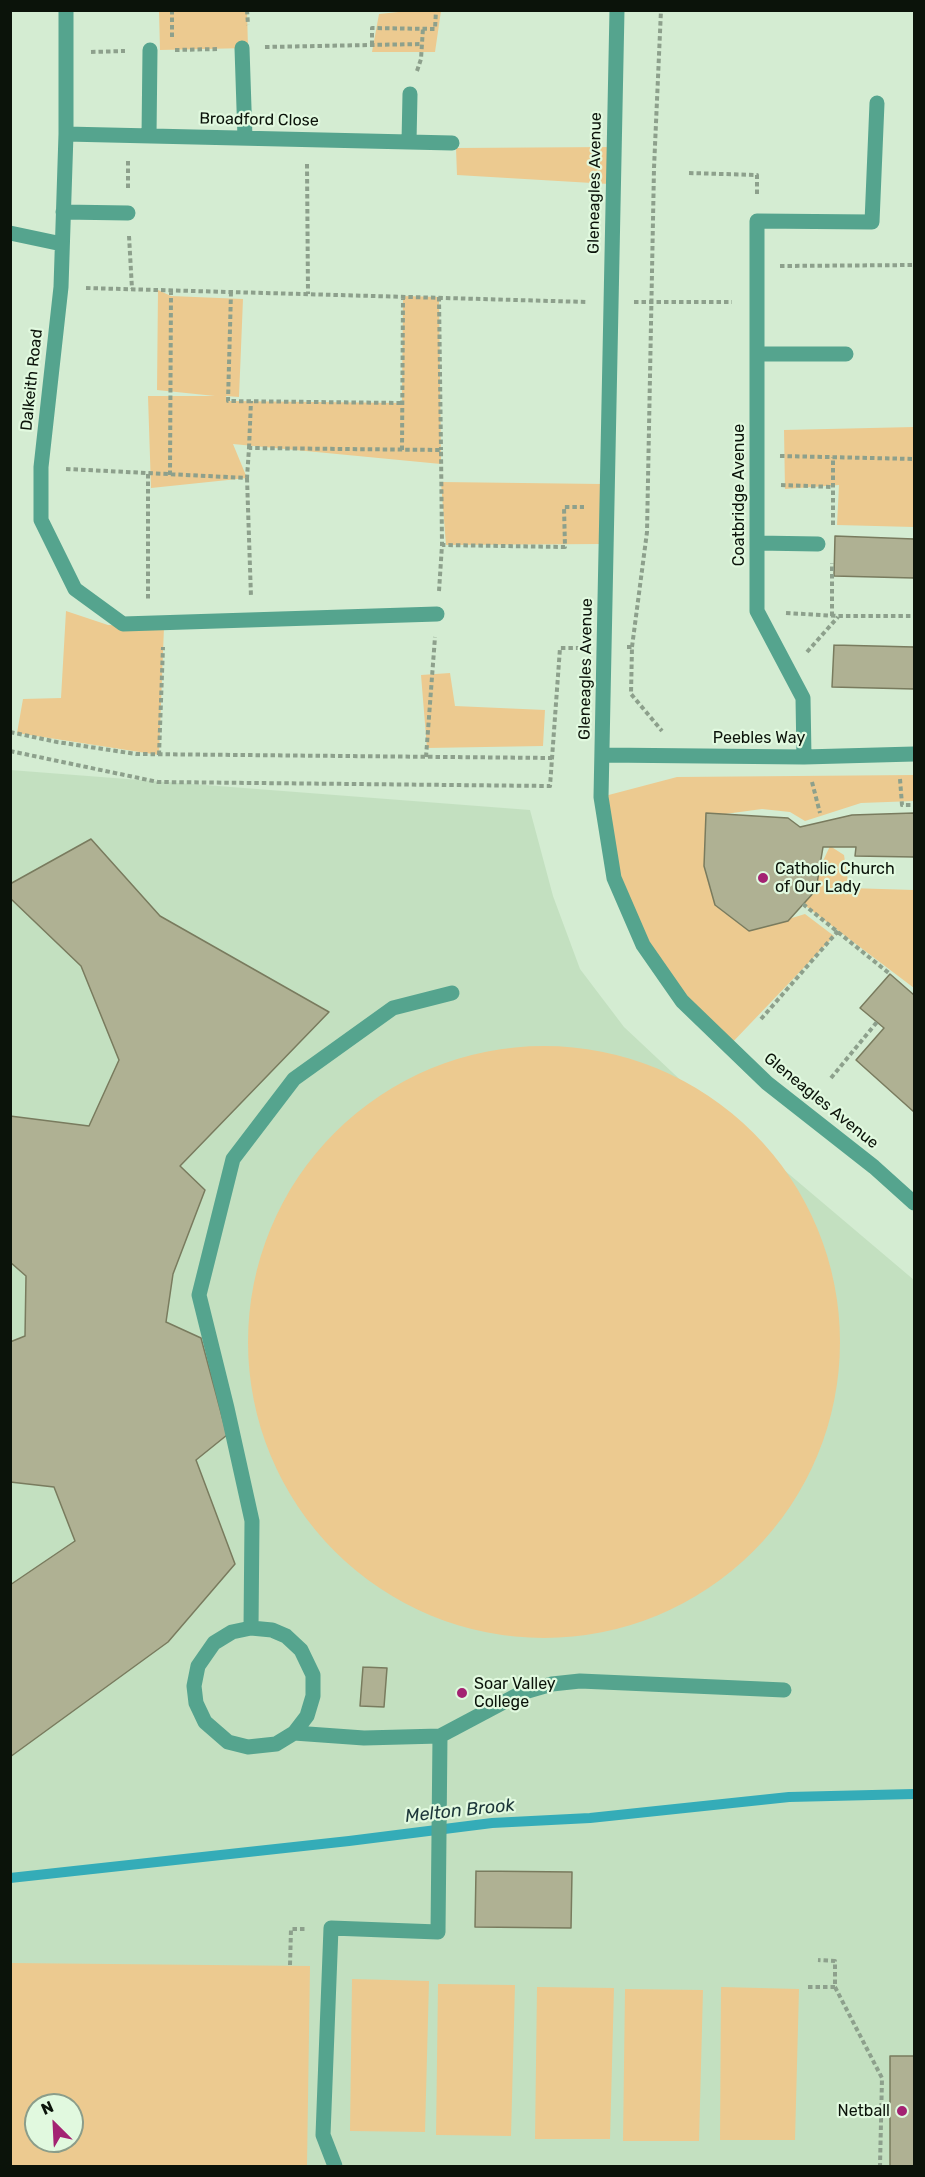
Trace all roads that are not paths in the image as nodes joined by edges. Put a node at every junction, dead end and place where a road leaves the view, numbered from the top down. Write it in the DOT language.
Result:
graph roads {
  1 [pos="66,10"];
  2 [pos="617,10"];
  3 [pos="242,48"];
  4 [pos="150,50"];
  5 [pos="410,94"];
  6 [pos="877,103"];
  7 [pos="66,134"];
  8 [pos="149,136"];
  9 [pos="245,138"];
  10 [pos="409,142"];
  11 [pos="452,143"];
  12 [pos="63,212"];
  13 [pos="128,213"];
  14 [pos="10,233"];
  15 [pos="62,244"];
  16 [pos="757,354"];
  17 [pos="846,354"];
  18 [pos="757,543"];
  19 [pos="818,544"];
  20 [pos="437,614"];
  21 [pos="907,754"];
  22 [pos="603,755"];
  23 [pos="804,757"];
  24 [pos="453,993"];
  25 [pos="915,1203"];
  26 [pos="251,1628"];
  27 [pos="784,1690"];
  28 [pos="294,1733"];
  29 [pos="440,1736"];
  30 [pos="335,2166"];
  1 -- 7 [label="street, Dalkeith Road"];
  2 -- 22 [label="street, Gleneagles Avenue"];
  3 -- 9 [label="street"];
  4 -- 8 [label="street"];
  5 -- 10 [label="street"];
  6 -- 16 [label="street, Coatbridge Avenue"];
  7 -- 8 [label="street, Broadford Close"];
  7 -- 12 [label="street, Dalkeith Road"];
  8 -- 9 [label="street, Broadford Close"];
  9 -- 10 [label="street, Broadford Close"];
  10 -- 11 [label="street, Broadford Close"];
  12 -- 13 [label="street"];
  12 -- 15 [label="street, Dalkeith Road"];
  14 -- 15 [label="street"];
  15 -- 20 [label="street, Dalkeith Road"];
  16 -- 17 [label="street"];
  16 -- 18 [label="street, Coatbridge Avenue"];
  18 -- 19 [label="street"];
  18 -- 23 [label="street, Coatbridge Avenue"];
  21 -- 23 [label="street, Peebles Way"];
  22 -- 23 [label="street, Peebles Way"];
  22 -- 25 [label="street, Gleneagles Avenue"];
  24 -- 26 [label="street"];
  26 -- 28 [label="street"];
  26 -- 28 [label="street"];
  27 -- 29 [label="street"];
  28 -- 29 [label="street"];
  29 -- 30 [label="street"];
}
